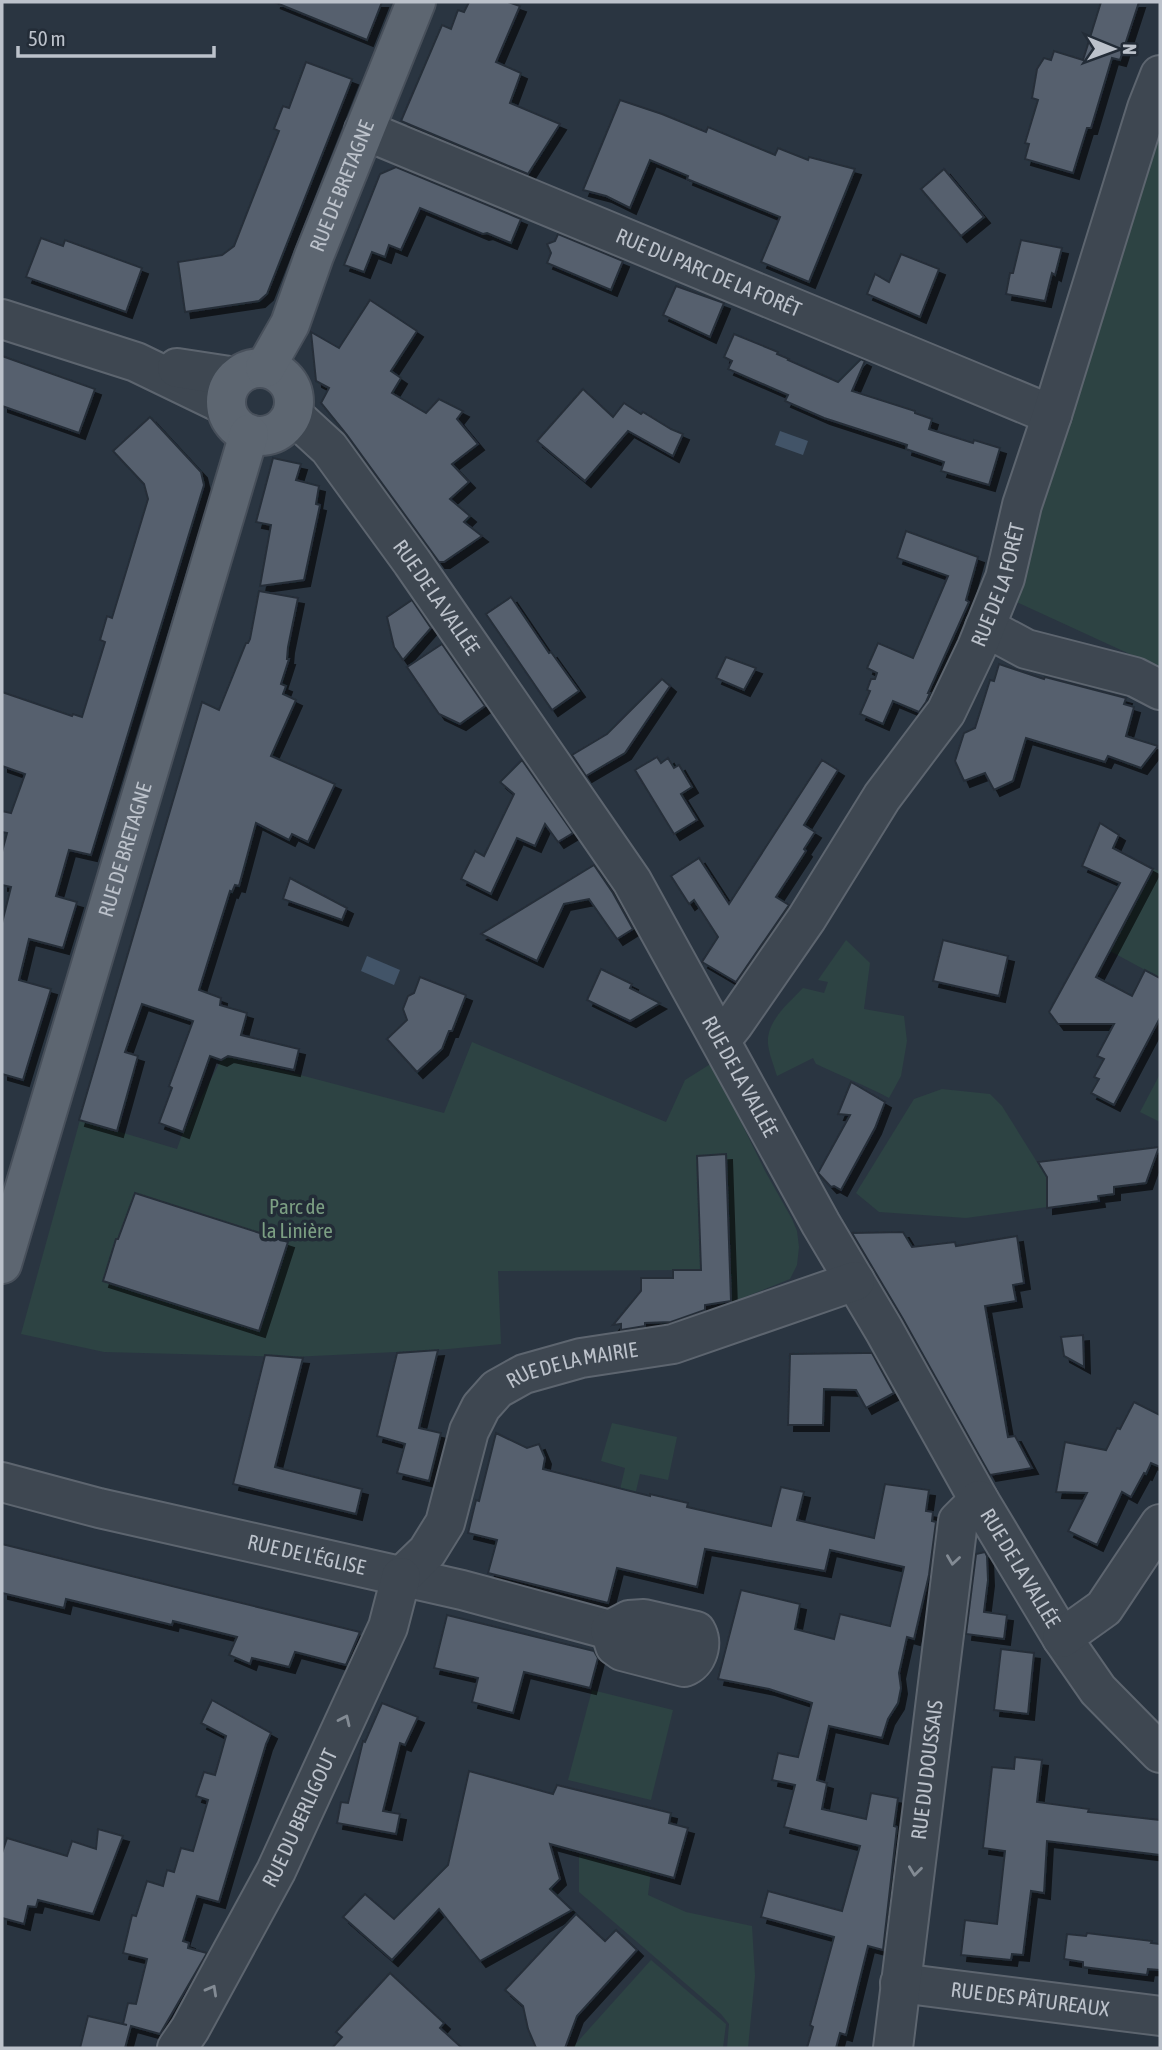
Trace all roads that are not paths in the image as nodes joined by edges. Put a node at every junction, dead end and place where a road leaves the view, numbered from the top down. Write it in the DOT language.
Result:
graph roads {
  1 [pos="416,2"];
  2 [pos="1160,75"];
  3 [pos="364,130"];
  4 [pos="2,319"];
  5 [pos="242,383"];
  6 [pos="292,414"];
  7 [pos="1052,415"];
  8 [pos="249,434"];
  9 [pos="985,626"];
  10 [pos="1160,690"];
  11 [pos="720,1040"];
  12 [pos="2,1264"];
  13 [pos="855,1281"];
  14 [pos="2,1482"];
  15 [pos="979,1500"];
  16 [pos="1160,1524"];
  17 [pos="401,1577"];
  18 [pos="610,1630"];
  19 [pos="1062,1638"];
  20 [pos="1160,1753"];
  21 [pos="900,1983"];
  22 [pos="1160,2016"];
  23 [pos="177,2048"];
  24 [pos="893,2048"];
  1 -- 3 [label="main road, RUE DE BRETAGNE"];
  2 -- 7 [label="street, RUE DE LA FORÊT"];
  3 -- 5 [label="main road, RUE DE BRETAGNE"];
  3 -- 7 [label="street, RUE DU PARC DE LA FORÊT"];
  4 -- 5 [label="street"];
  5 -- 6 [label="main road"];
  5 -- 8 [label="main road"];
  6 -- 8 [label="main road"];
  6 -- 11 [label="street, RUE DE LA VALLÉE"];
  7 -- 9 [label="street, RUE DE LA FORÊT"];
  8 -- 12 [label="main road, RUE DE BRETAGNE"];
  9 -- 10 [label="street"];
  9 -- 11 [label="street, RUE DE LA FORÊT"];
  11 -- 13 [label="street, RUE DE LA VALLÉE"];
  13 -- 15 [label="street, RUE DE LA VALLÉE"];
  13 -- 17 [label="street, RUE DE LA MAIRIE"];
  14 -- 17 [label="street, RUE DE L'ÉGLISE"];
  15 -- 19 [label="street, RUE DE LA VALLÉE"];
  15 -- 21 [label="street, RUE DU DOUSSAIS, one-way"];
  16 -- 19 [label="street"];
  17 -- 18 [label="street, RUE DE L'ÉGLISE"];
  23 -- 17 [label="street, RUE DU BERLIGOUT, one-way"];
  19 -- 20 [label="street, RUE DE LA VALLÉE"];
  21 -- 22 [label="street, RUE DES PÂTUREAUX"];
  21 -- 24 [label="street, RUE DU DOUSSAIS"];
}
